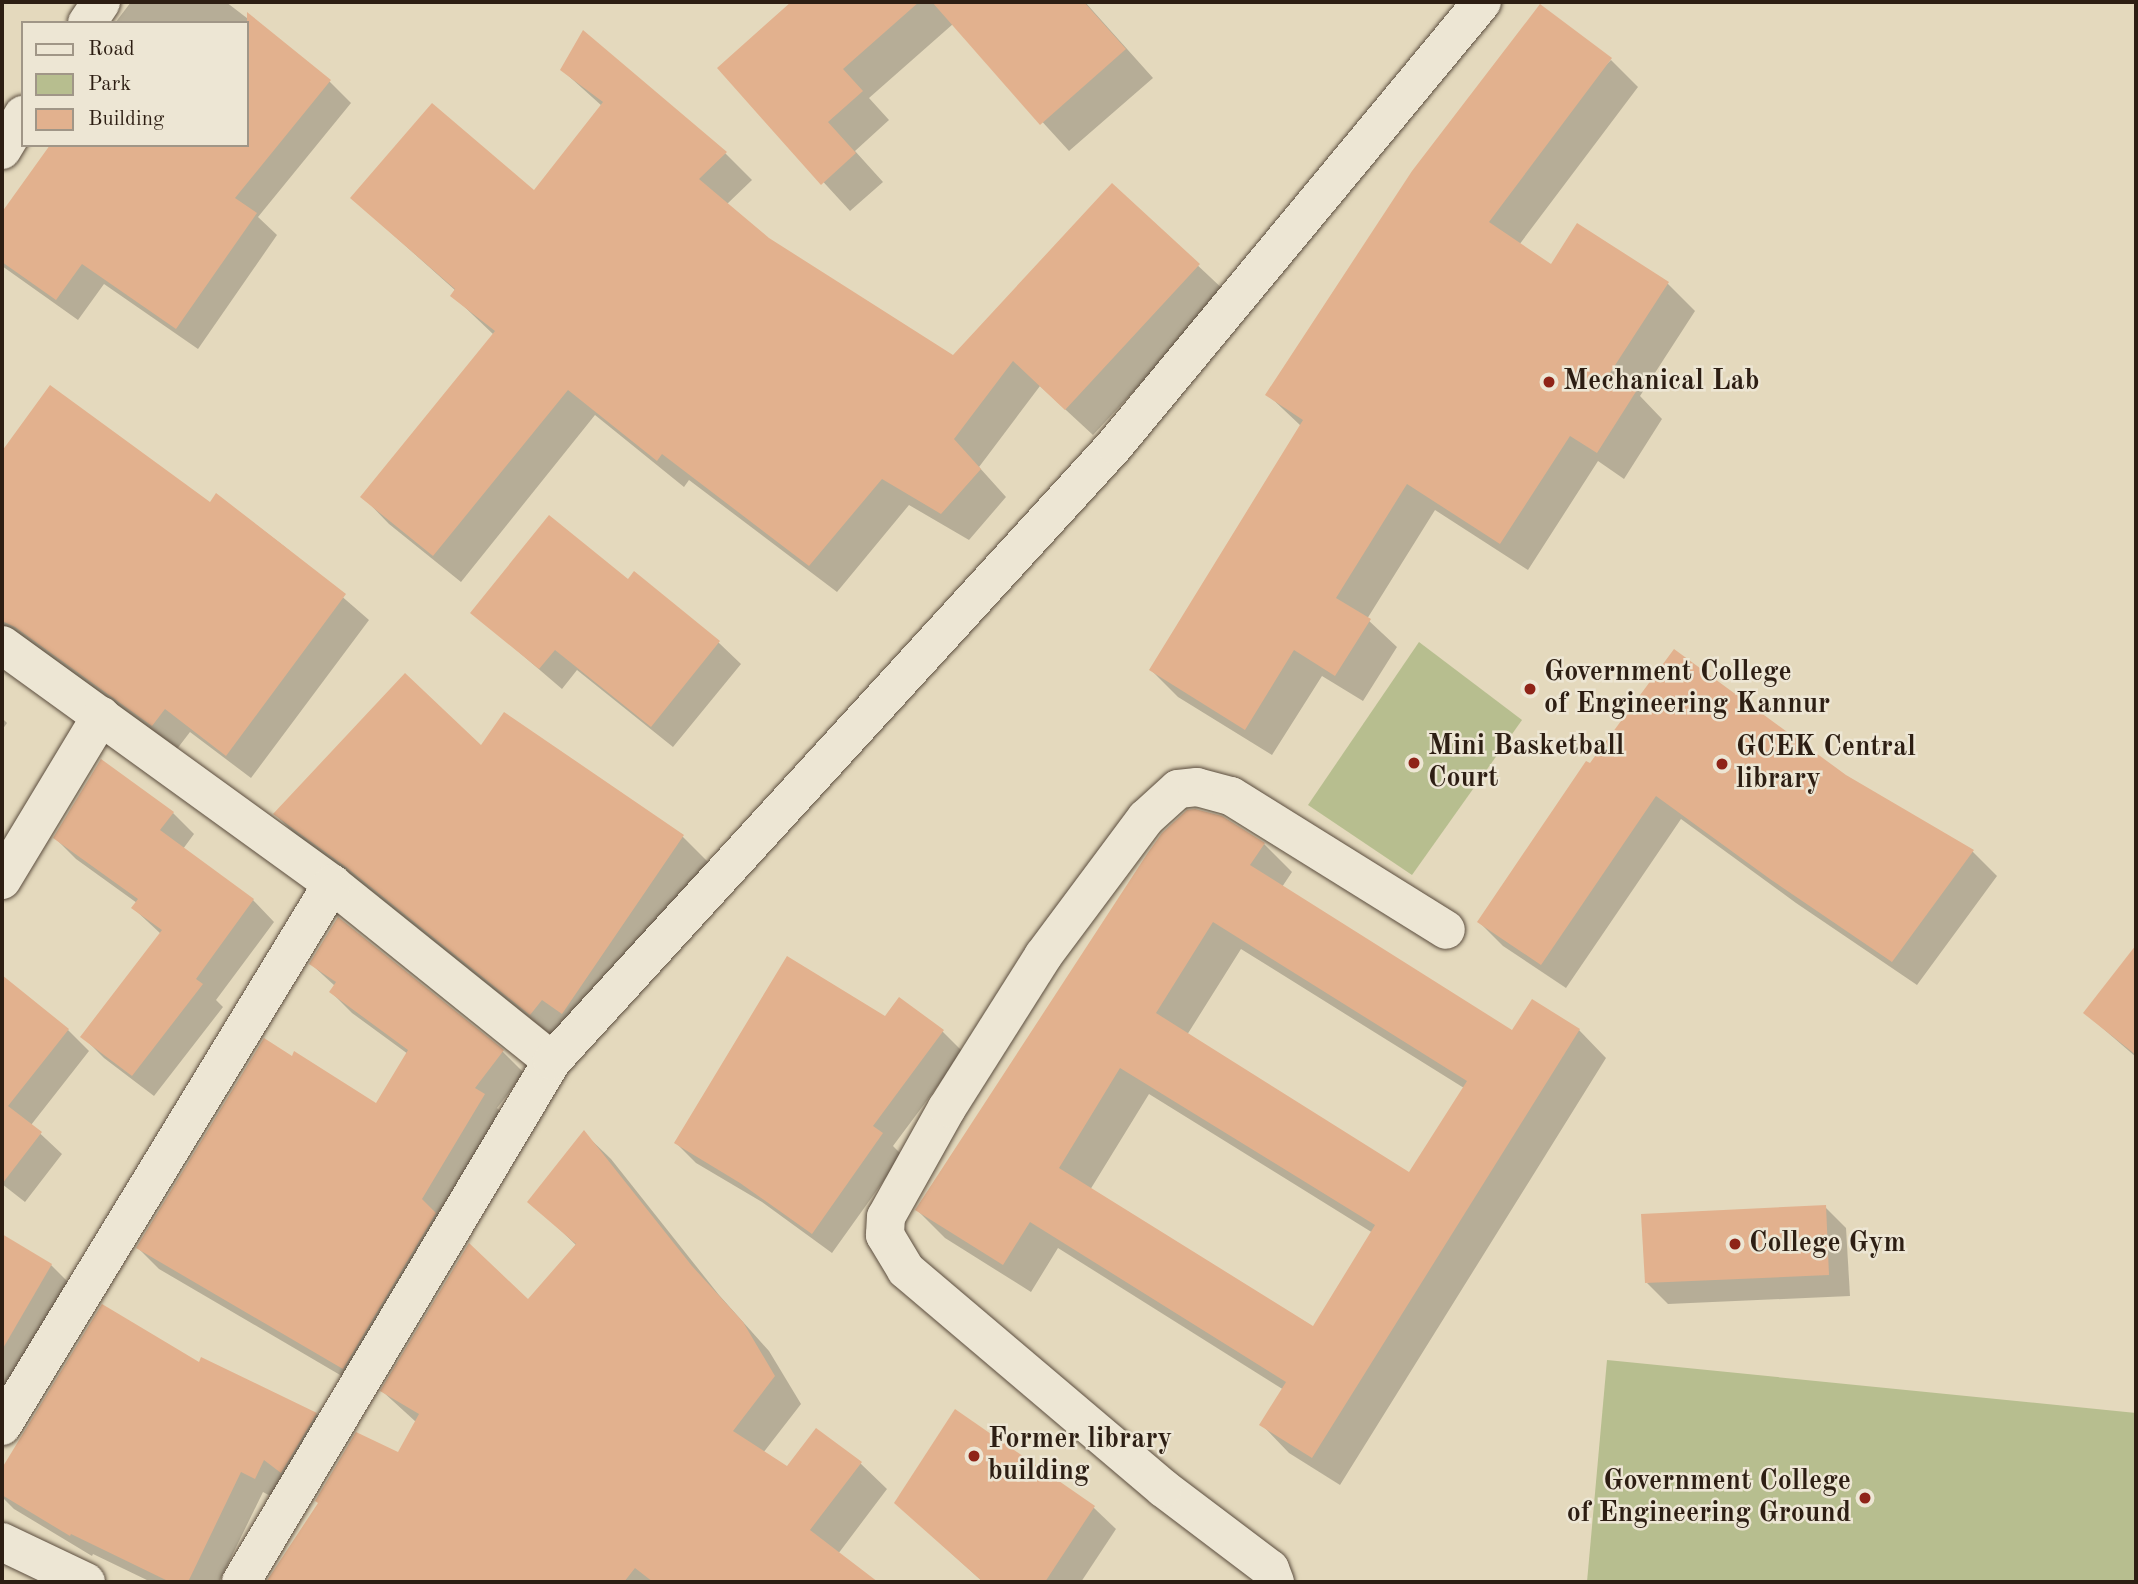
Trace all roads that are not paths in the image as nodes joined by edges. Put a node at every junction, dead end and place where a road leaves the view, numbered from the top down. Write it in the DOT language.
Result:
graph roads {
  1 [pos="101,2"];
  2 [pos="1482,2"];
  3 [pos="88,21"];
  4 [pos="21,118"];
  5 [pos="2,150"];
  6 [pos="2,645"];
  7 [pos="101,716"];
  8 [pos="2,880"];
  9 [pos="332,884"];
  10 [pos="1446,930"];
  11 [pos="552,1060"];
  12 [pos="2,1426"];
  13 [pos="2,1542"];
  14 [pos="86,1582"];
  15 [pos="241,1582"];
  16 [pos="1275,1582"];
  1 -- 3 [label="street"];
  2 -- 11 [label="street"];
  4 -- 5 [label="street"];
  6 -- 7 [label="street"];
  7 -- 8 [label="street"];
  7 -- 9 [label="street"];
  9 -- 11 [label="street"];
  9 -- 12 [label="street"];
  10 -- 16 [label="street"];
  11 -- 15 [label="street"];
  13 -- 14 [label="street"];
}
